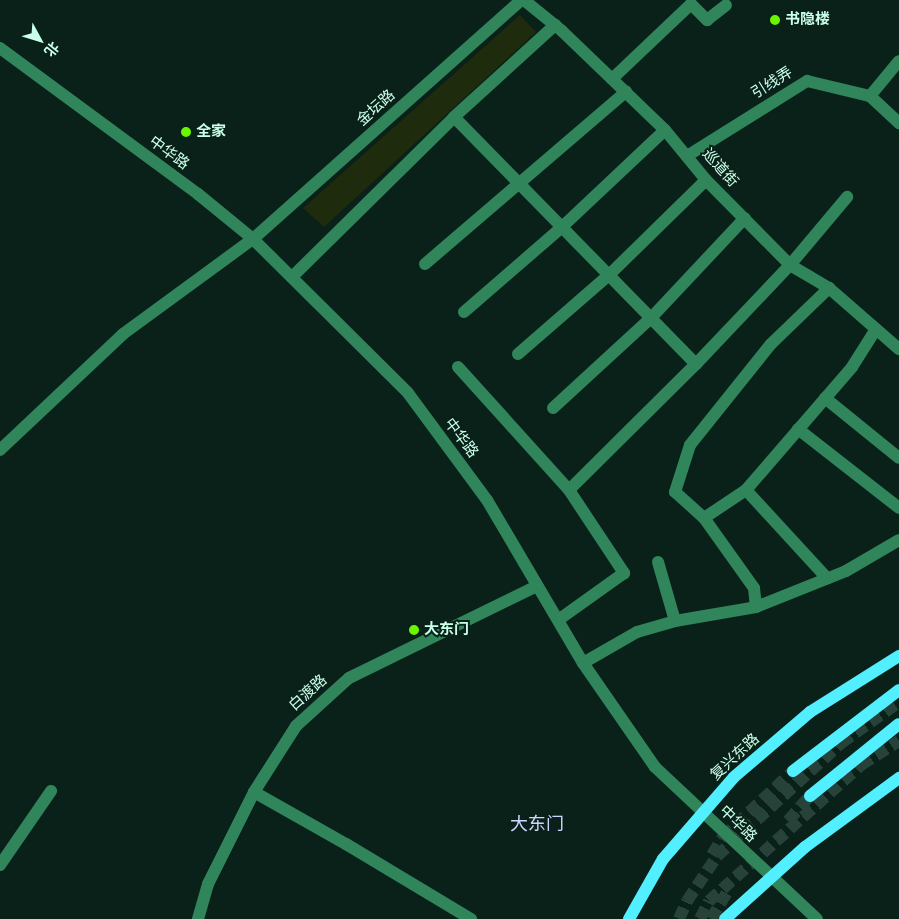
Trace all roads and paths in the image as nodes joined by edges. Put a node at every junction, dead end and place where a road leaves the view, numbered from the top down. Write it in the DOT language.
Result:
graph roads {
  1 [pos="522,0"];
  2 [pos="726,5"];
  3 [pos="555,25"];
  4 [pos="0,48"];
  5 [pos="899,61"];
  6 [pos="612,79"];
  7 [pos="626,92"];
  8 [pos="870,96"];
  9 [pos="454,117"];
  10 [pos="899,122"];
  11 [pos="665,130"];
  12 [pos="687,156"];
  13 [pos="706,180"];
  14 [pos="519,184"];
  15 [pos="847,197"];
  16 [pos="745,218"];
  17 [pos="562,227"];
  18 [pos="253,240"];
  19 [pos="425,264"];
  20 [pos="790,265"];
  21 [pos="608,275"];
  22 [pos="292,276"];
  23 [pos="829,288"];
  24 [pos="464,312"];
  25 [pos="651,318"];
  26 [pos="876,329"];
  27 [pos="899,350"];
  28 [pos="518,354"];
  29 [pos="696,364"];
  30 [pos="458,367"];
  31 [pos="824,398"];
  32 [pos="553,408"];
  33 [pos="798,429"];
  34 [pos="0,450"];
  35 [pos="899,458"];
  36 [pos="569,490"];
  37 [pos="746,490"];
  38 [pos="899,508"];
  39 [pos="704,518"];
  40 [pos="899,540"];
  41 [pos="658,562"];
  42 [pos="827,578"];
  43 [pos="537,586"];
  44 [pos="756,607"];
  45 [pos="558,620"];
  46 [pos="675,621"];
  47 [pos="899,656"];
  48 [pos="583,663"];
  49 [pos="899,690"];
  50 [pos="899,724"];
  51 [pos="793,771"];
  52 [pos="899,778"];
  53 [pos="51,791"];
  54 [pos="254,792"];
  55 [pos="810,796"];
  56 [pos="703,813"];
  57 [pos="0,865"];
  58 [pos="770,877"];
  59 [pos="198,919"];
  60 [pos="471,919"];
  61 [pos="629,919"];
  62 [pos="725,919"];
  63 [pos="817,919"];
  1 -- 3 [label="street, 巡道街"];
  1 -- 18 [label="street, 金坛路"];
  2 -- 6 [label="street"];
  3 -- 6 [label="street, 巡道街"];
  3 -- 9 [label="street"];
  4 -- 18 [label="street, 中华路"];
  5 -- 8 [label="street"];
  6 -- 7 [label="street, 巡道街"];
  7 -- 11 [label="street, 巡道街"];
  7 -- 14 [label="street"];
  8 -- 10 [label="street"];
  8 -- 12 [label="street, 引线弄"];
  9 -- 14 [label="street"];
  9 -- 22 [label="street"];
  11 -- 12 [label="street, 巡道街"];
  11 -- 17 [label="street"];
  12 -- 13 [label="street, 巡道街"];
  13 -- 16 [label="street, 巡道街"];
  13 -- 21 [label="street"];
  14 -- 17 [label="street"];
  14 -- 19 [label="street"];
  15 -- 20 [label="street"];
  16 -- 20 [label="street, 巡道街"];
  16 -- 25 [label="street"];
  17 -- 21 [label="street"];
  17 -- 24 [label="street"];
  18 -- 22 [label="street, 中华路"];
  18 -- 34 [label="street, 金坛路"];
  20 -- 23 [label="street, 巡道街"];
  20 -- 29 [label="street"];
  21 -- 25 [label="street"];
  21 -- 28 [label="street"];
  22 -- 43 [label="street, 中华路"];
  23 -- 26 [label="street, 巡道街"];
  23 -- 39 [label="street"];
  25 -- 29 [label="street"];
  25 -- 32 [label="street"];
  26 -- 27 [label="street, 巡道街"];
  26 -- 31 [label="street"];
  29 -- 36 [label="street"];
  30 -- 36 [label="street"];
  31 -- 33 [label="street"];
  31 -- 35 [label="street"];
  33 -- 37 [label="street"];
  33 -- 38 [label="street"];
  36 -- 45 [label="street"];
  37 -- 39 [label="street"];
  37 -- 42 [label="street"];
  39 -- 44 [label="street"];
  40 -- 42 [label="street"];
  41 -- 46 [label="street"];
  42 -- 44 [label="street"];
  43 -- 45 [label="street, 中华路"];
  43 -- 54 [label="street, 白渡路"];
  44 -- 46 [label="street"];
  45 -- 48 [label="street, 中华路"];
  46 -- 48 [label="street"];
  47 -- 56 [label="main road, 复兴东路"];
  48 -- 56 [label="street, 中华路"];
  49 -- 51 [label="main road"];
  50 -- 55 [label="main road"];
  52 -- 58 [label="main road"];
  53 -- 57 [label="street"];
  54 -- 59 [label="street, 白渡路"];
  54 -- 60 [label="street"];
  56 -- 58 [label="street, 中华路"];
  56 -- 61 [label="main road, 复兴东路"];
  58 -- 62 [label="main road"];
  58 -- 63 [label="street, 中华路"];
}
